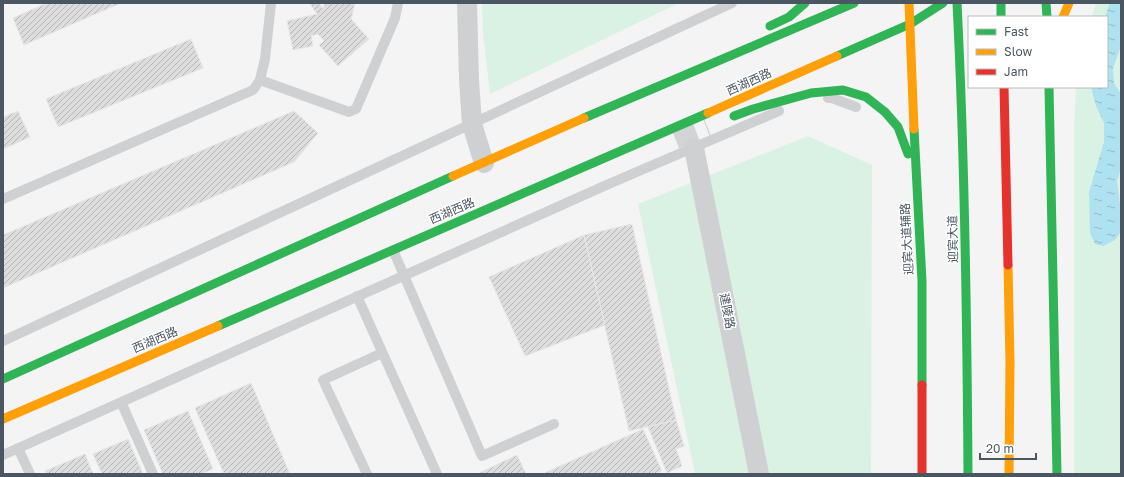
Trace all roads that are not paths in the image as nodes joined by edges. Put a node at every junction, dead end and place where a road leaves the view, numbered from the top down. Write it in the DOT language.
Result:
graph roads {
  1 [pos="271,3"];
  2 [pos="398,3"];
  3 [pos="467,3"];
  4 [pos="732,3"];
  5 [pos="805,3"];
  6 [pos="854,3"];
  7 [pos="909,3"];
  8 [pos="943,3"];
  9 [pos="957,3"];
  10 [pos="1001,3"];
  11 [pos="1046,3"];
  12 [pos="1068,3"];
  13 [pos="1001,16"];
  14 [pos="1047,16"];
  15 [pos="1063,16"];
  16 [pos="910,24"];
  17 [pos="761,31"];
  18 [pos="740,42"];
  19 [pos="260,80"];
  20 [pos="1004,88"];
  21 [pos="1049,88"];
  22 [pos="1053,88"];
  23 [pos="856,107"];
  24 [pos="726,119"];
  25 [pos="577,121"];
  26 [pos="1050,122"];
  27 [pos="472,124"];
  28 [pos="660,144"];
  29 [pos="694,148"];
  30 [pos="484,162"];
  31 [pos="916,179"];
  32 [pos="3,199"];
  33 [pos="510,200"];
  34 [pos="393,250"];
  35 [pos="404,275"];
  36 [pos="357,296"];
  37 [pos="3,341"];
  38 [pos="382,353"];
  39 [pos="3,378"];
  40 [pos="121,402"];
  41 [pos="3,419"];
  42 [pos="554,424"];
  43 [pos="18,448"];
  44 [pos="3,454"];
  45 [pos="30,474"];
  46 [pos="153,474"];
  47 [pos="367,474"];
  48 [pos="437,474"];
  49 [pos="759,474"];
  50 [pos="922,474"];
  51 [pos="968,474"];
  52 [pos="1009,474"];
  53 [pos="1057,474"];
  1 -- 19 [label="lane"];
  2 -- 19 [label="lane"];
  3 -- 27 [label="street"];
  4 -- 27 [label="lane"];
  5 -- 17 [label="main road"];
  6 -- 25 [label="main road"];
  7 -- 16 [label="main road, 迎宾大道辅路"];
  8 -- 16 [label="main road, 西湖西路"];
  9 -- 51 [label="main road, 迎宾大道"];
  10 -- 13 [label="main road"];
  11 -- 14 [label="main road"];
  12 -- 15 [label="main road"];
  16 -- 31 [label="main road, 迎宾大道辅路"];
  16 -- 33 [label="main road, 西湖西路"];
  18 -- 25 [label="main road"];
  19 -- 32 [label="lane"];
  20 -- 52 [label="main road"];
  21 -- 26 [label="main road"];
  22 -- 26 [label="main road"];
  23 -- 29 [label="lane"];
  24 -- 31 [label="main road"];
  25 -- 30 [label="main road"];
  26 -- 53 [label="main road"];
  27 -- 30 [label="street"];
  27 -- 37 [label="lane"];
  28 -- 33 [label="main road"];
  29 -- 35 [label="lane"];
  29 -- 49 [label="street, 建陵路"];
  30 -- 39 [label="main road"];
  31 -- 50 [label="main road, 迎宾大道辅路"];
  33 -- 34 [label="main road, 西湖西路"];
  34 -- 35 [label="lane"];
  34 -- 41 [label="main road, 西湖西路"];
  35 -- 36 [label="lane"];
  35 -- 42 [label="lane"];
  36 -- 38 [label="lane"];
  36 -- 40 [label="lane"];
  38 -- 47 [label="lane"];
  38 -- 48 [label="lane"];
  40 -- 43 [label="lane"];
  40 -- 46 [label="lane"];
  43 -- 44 [label="lane"];
  43 -- 45 [label="lane"];
}
